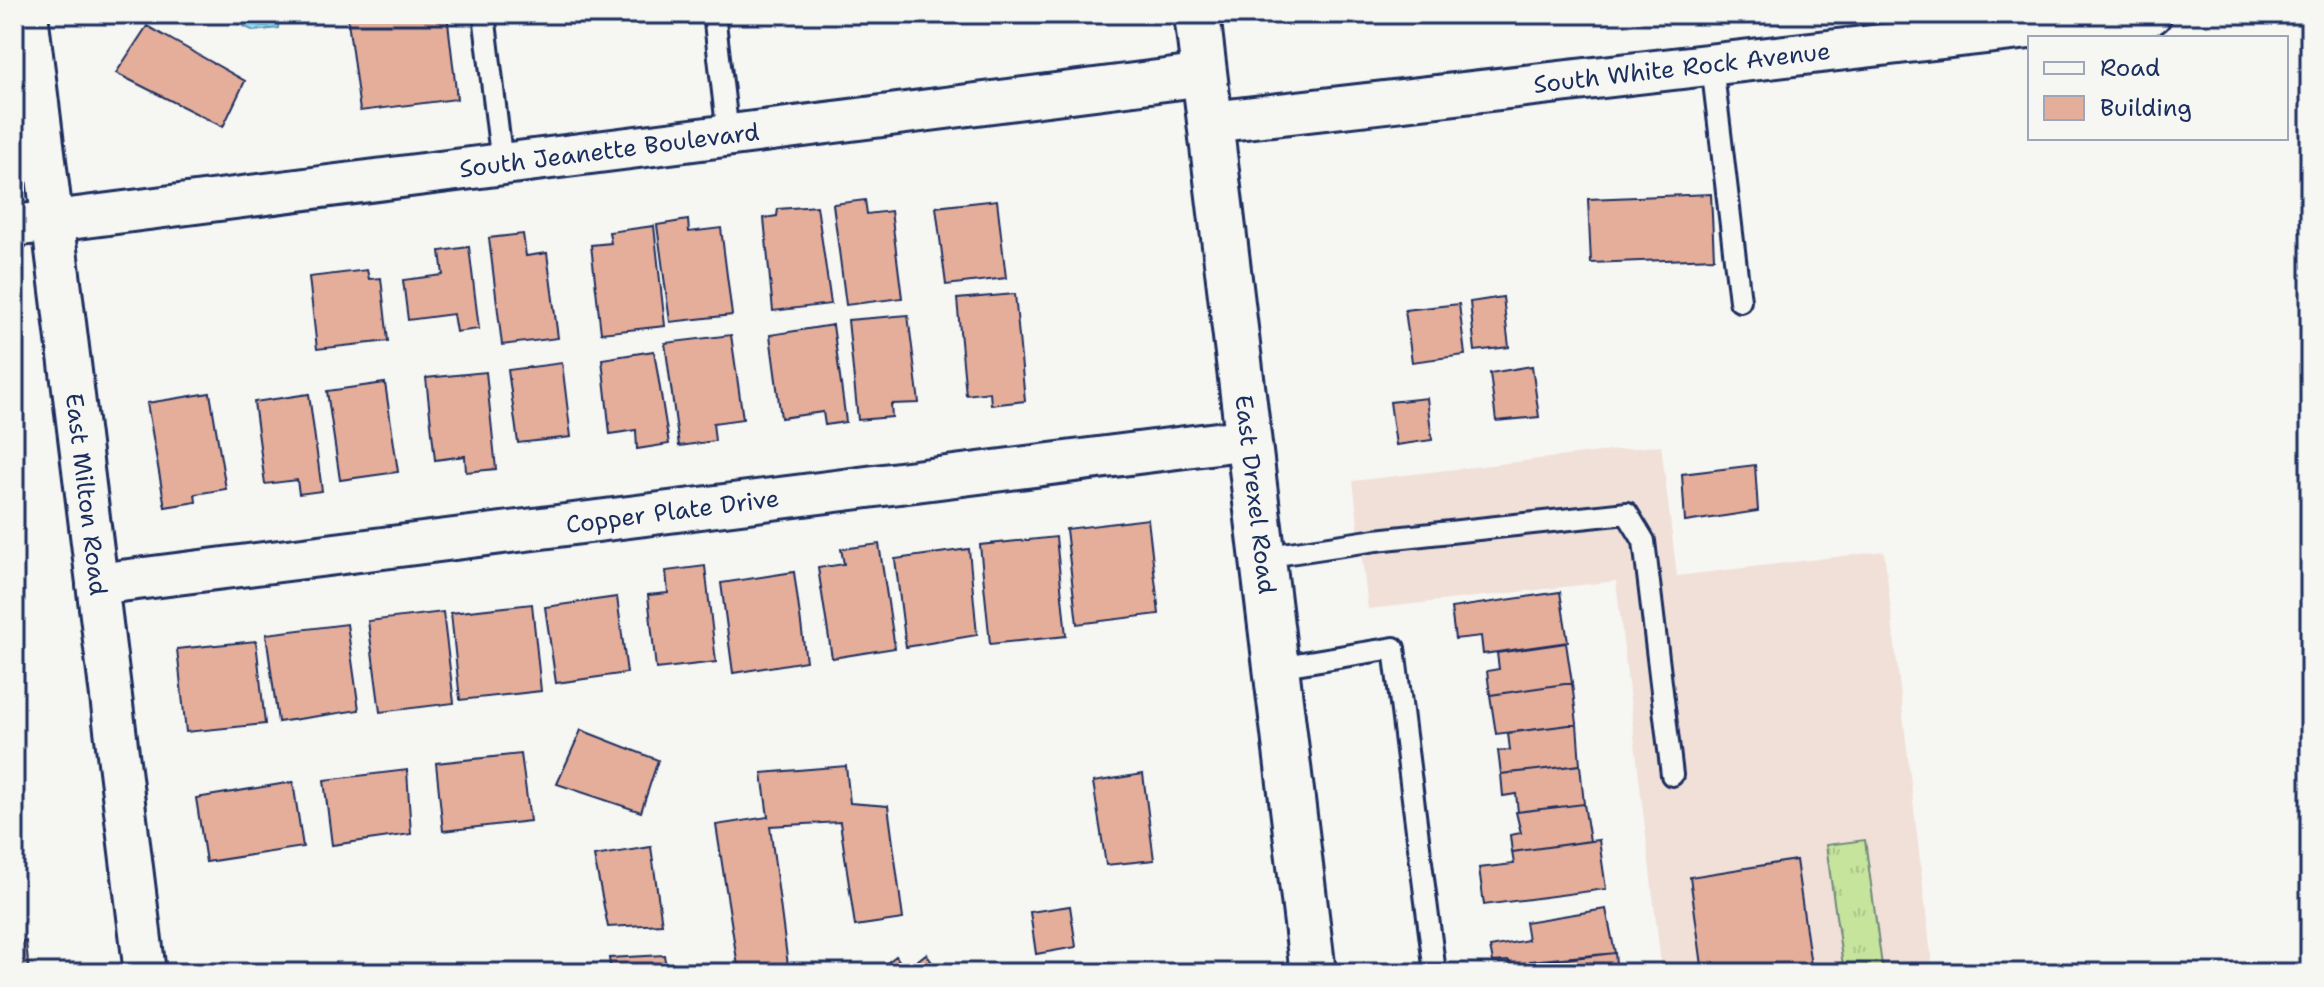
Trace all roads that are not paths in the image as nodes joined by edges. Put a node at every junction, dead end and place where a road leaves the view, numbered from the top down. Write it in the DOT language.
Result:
graph roads {
  1 [pos="27,14"];
  2 [pos="484,14"];
  3 [pos="714,14"];
  4 [pos="1197,14"];
  5 [pos="2151,14"];
  6 [pos="1712,65"];
  7 [pos="1205,75"];
  8 [pos="1211,122"];
  9 [pos="728,135"];
  10 [pos="502,164"];
  11 [pos="53,221"];
  12 [pos="14,226"];
  13 [pos="1740,301"];
  14 [pos="1249,439"];
  15 [pos="1263,557"];
  16 [pos="97,584"];
  17 [pos="1277,667"];
  18 [pos="1672,775"];
  19 [pos="145,973"];
  20 [pos="1313,973"];
  21 [pos="1435,973"];
  1 -- 11 [label="street, East Milton Road"];
  2 -- 10 [label="lane"];
  3 -- 9 [label="lane"];
  4 -- 7 [label="street, East Drexel Road"];
  5 -- 6 [label="street, South White Rock Avenue"];
  6 -- 8 [label="street, South White Rock Avenue"];
  6 -- 13 [label="lane"];
  7 -- 8 [label="street, East Drexel Road"];
  7 -- 9 [label="street, South Jeanette Boulevard"];
  8 -- 14 [label="street, East Drexel Road"];
  9 -- 10 [label="street, South Jeanette Boulevard"];
  10 -- 11 [label="street, South Jeanette Boulevard"];
  11 -- 12 [label="street, South Jeanette Boulevard"];
  11 -- 16 [label="street, East Milton Road"];
  14 -- 15 [label="street, East Drexel Road"];
  14 -- 16 [label="street, Copper Plate Drive"];
  15 -- 17 [label="street, East Drexel Road"];
  15 -- 18 [label="lane"];
  16 -- 19 [label="street, East Milton Road"];
  17 -- 20 [label="street, East Drexel Road"];
  17 -- 21 [label="lane"];
}
